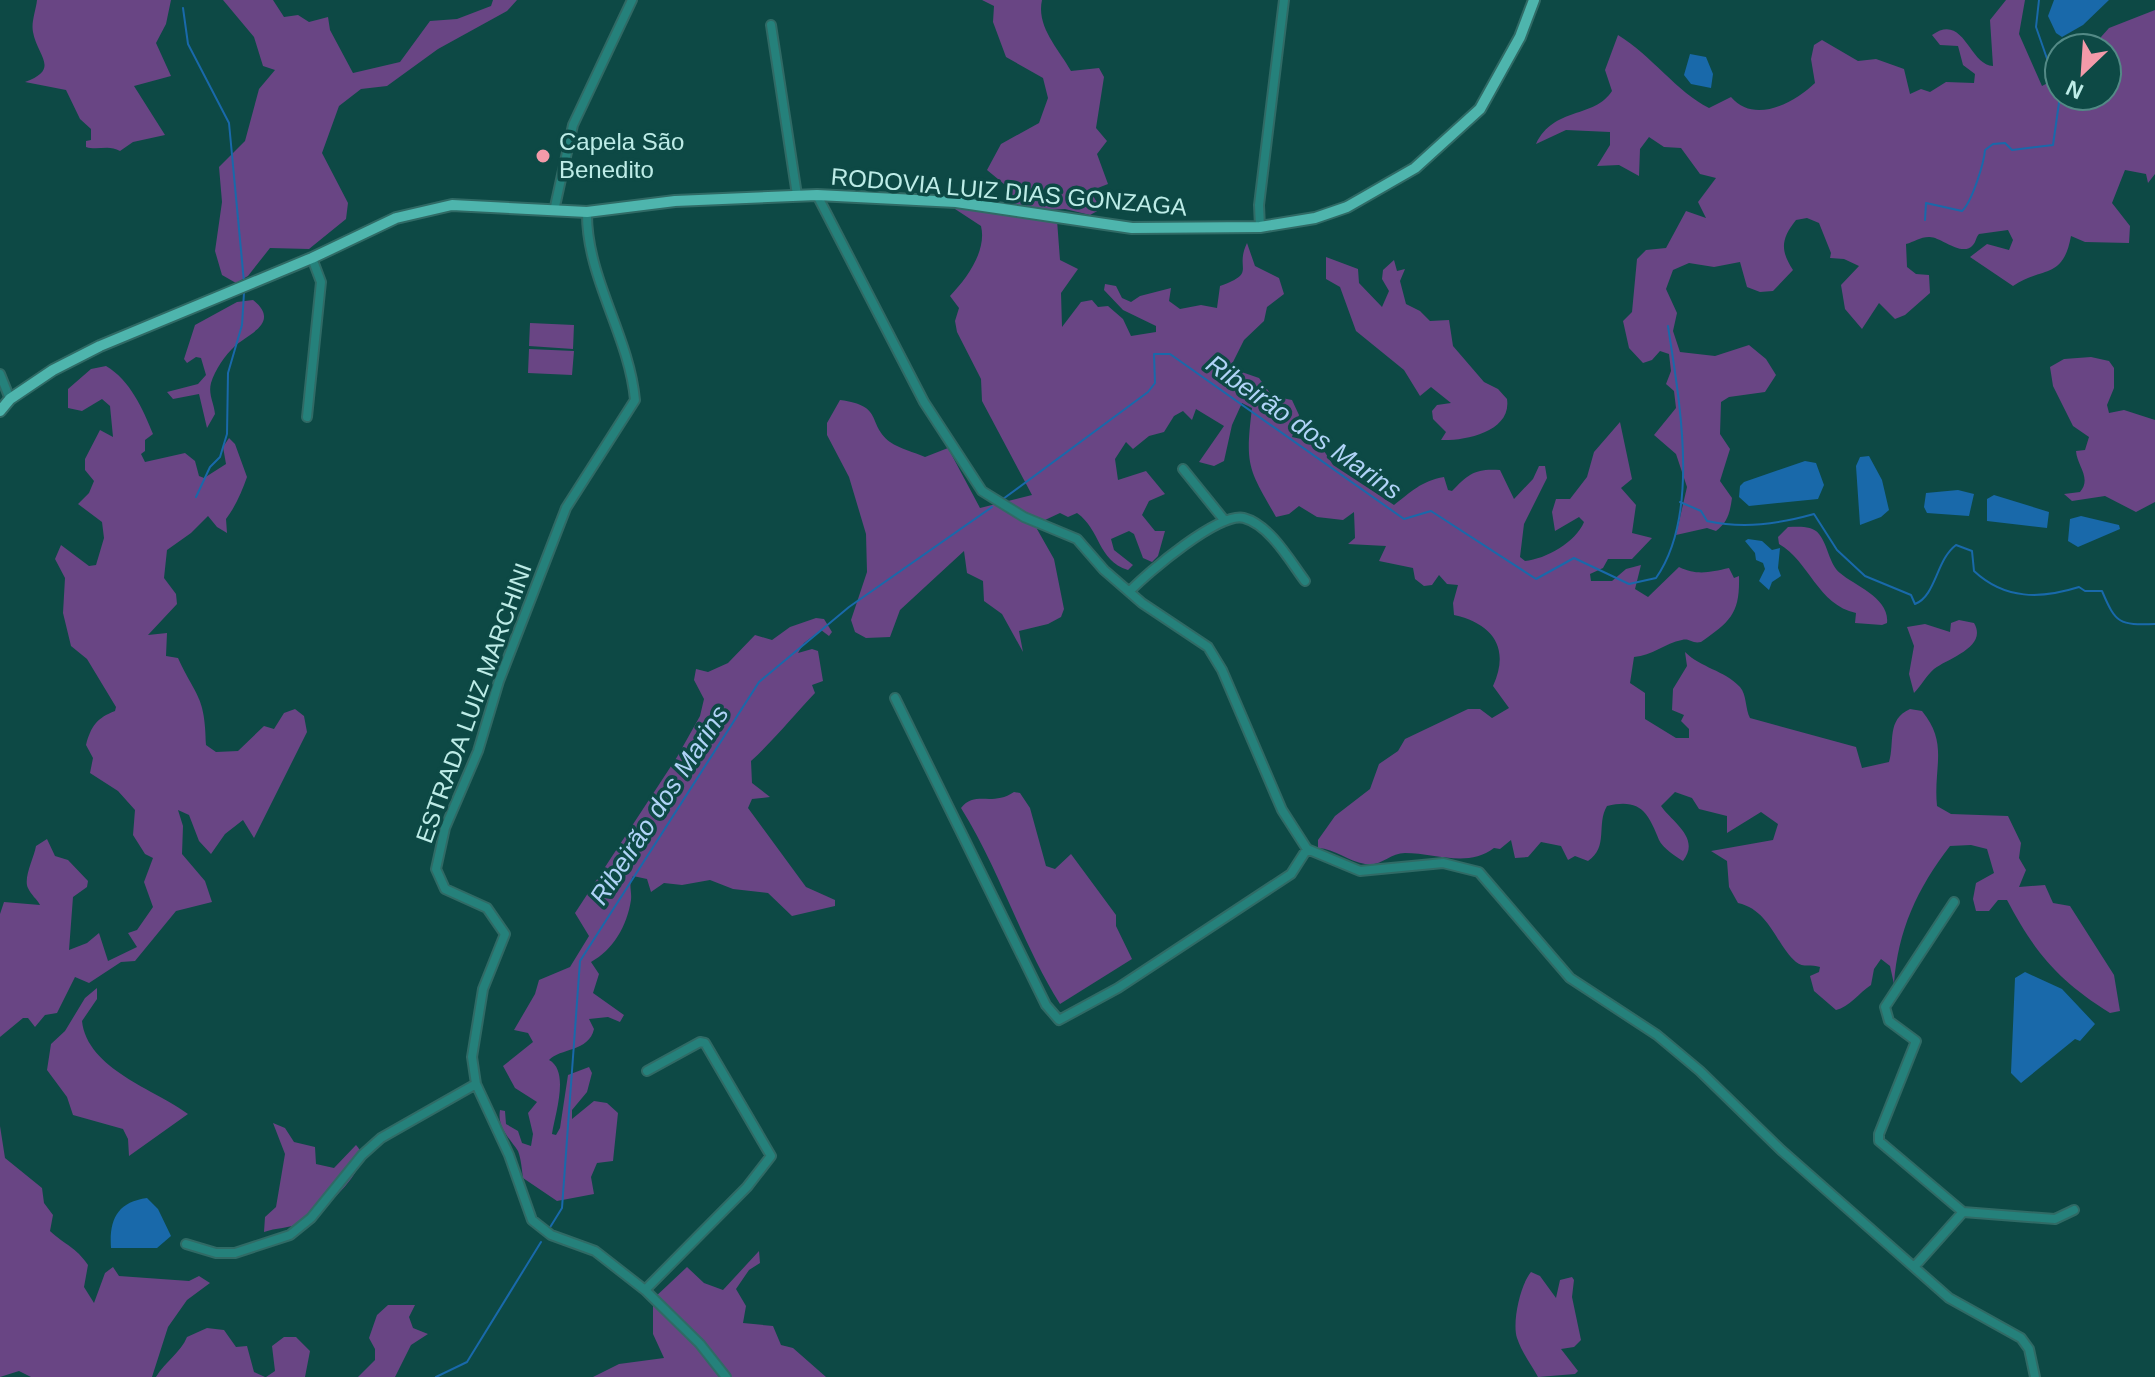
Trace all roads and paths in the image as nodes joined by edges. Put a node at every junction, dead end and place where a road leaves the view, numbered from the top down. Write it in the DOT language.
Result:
graph roads {
  1 [pos="632,0"];
  2 [pos="1284,0"];
  3 [pos="1534,0"];
  4 [pos="771,25"];
  5 [pos="797,195"];
  6 [pos="817,195"];
  7 [pos="554,211"];
  8 [pos="587,212"];
  9 [pos="1260,227"];
  10 [pos="312,258"];
  11 [pos="0,374"];
  12 [pos="10,399"];
  13 [pos="0,411"];
  14 [pos="307,417"];
  15 [pos="1183,469"];
  16 [pos="1225,521"];
  17 [pos="1305,581"];
  18 [pos="1130,591"];
  19 [pos="895,698"];
  20 [pos="1307,849"];
  21 [pos="1954,902"];
  22 [pos="647,1071"];
  23 [pos="476,1084"];
  24 [pos="2074,1210"];
  25 [pos="1963,1212"];
  26 [pos="186,1244"];
  27 [pos="1914,1267"];
  28 [pos="645,1290"];
  29 [pos="726,1377"];
  30 [pos="2035,1377"];
  1 -- 7 [label="street"];
  2 -- 9 [label="street"];
  3 -- 9 [label="main road, RODOVIA LUIZ DIAS GONZAGA"];
  4 -- 5 [label="street"];
  5 -- 6 [label="main road, RODOVIA LUIZ DIAS GONZAGA"];
  5 -- 8 [label="main road, RODOVIA LUIZ DIAS GONZAGA"];
  6 -- 9 [label="main road, RODOVIA LUIZ DIAS GONZAGA"];
  6 -- 18 [label="street"];
  7 -- 8 [label="main road, RODOVIA LUIZ DIAS GONZAGA"];
  7 -- 10 [label="main road, RODOVIA LUIZ DIAS GONZAGA"];
  8 -- 23 [label="street, ESTRADA LUIZ MARCHINI"];
  10 -- 12 [label="main road, RODOVIA LUIZ DIAS GONZAGA"];
  10 -- 14 [label="street"];
  11 -- 12 [label="street"];
  12 -- 13 [label="main road, RODOVIA LUIZ DIAS GONZAGA"];
  15 -- 16 [label="street"];
  16 -- 17 [label="street"];
  16 -- 18 [label="street"];
  18 -- 20 [label="street"];
  19 -- 20 [label="street"];
  20 -- 27 [label="street"];
  21 -- 25 [label="street"];
  22 -- 28 [label="street"];
  23 -- 26 [label="street"];
  23 -- 28 [label="street, ESTRADA LUIZ MARCHINI"];
  24 -- 25 [label="street"];
  25 -- 27 [label="street"];
  27 -- 30 [label="street"];
  28 -- 29 [label="street, ESTRADA LUIZ MARCHINI"];
}
